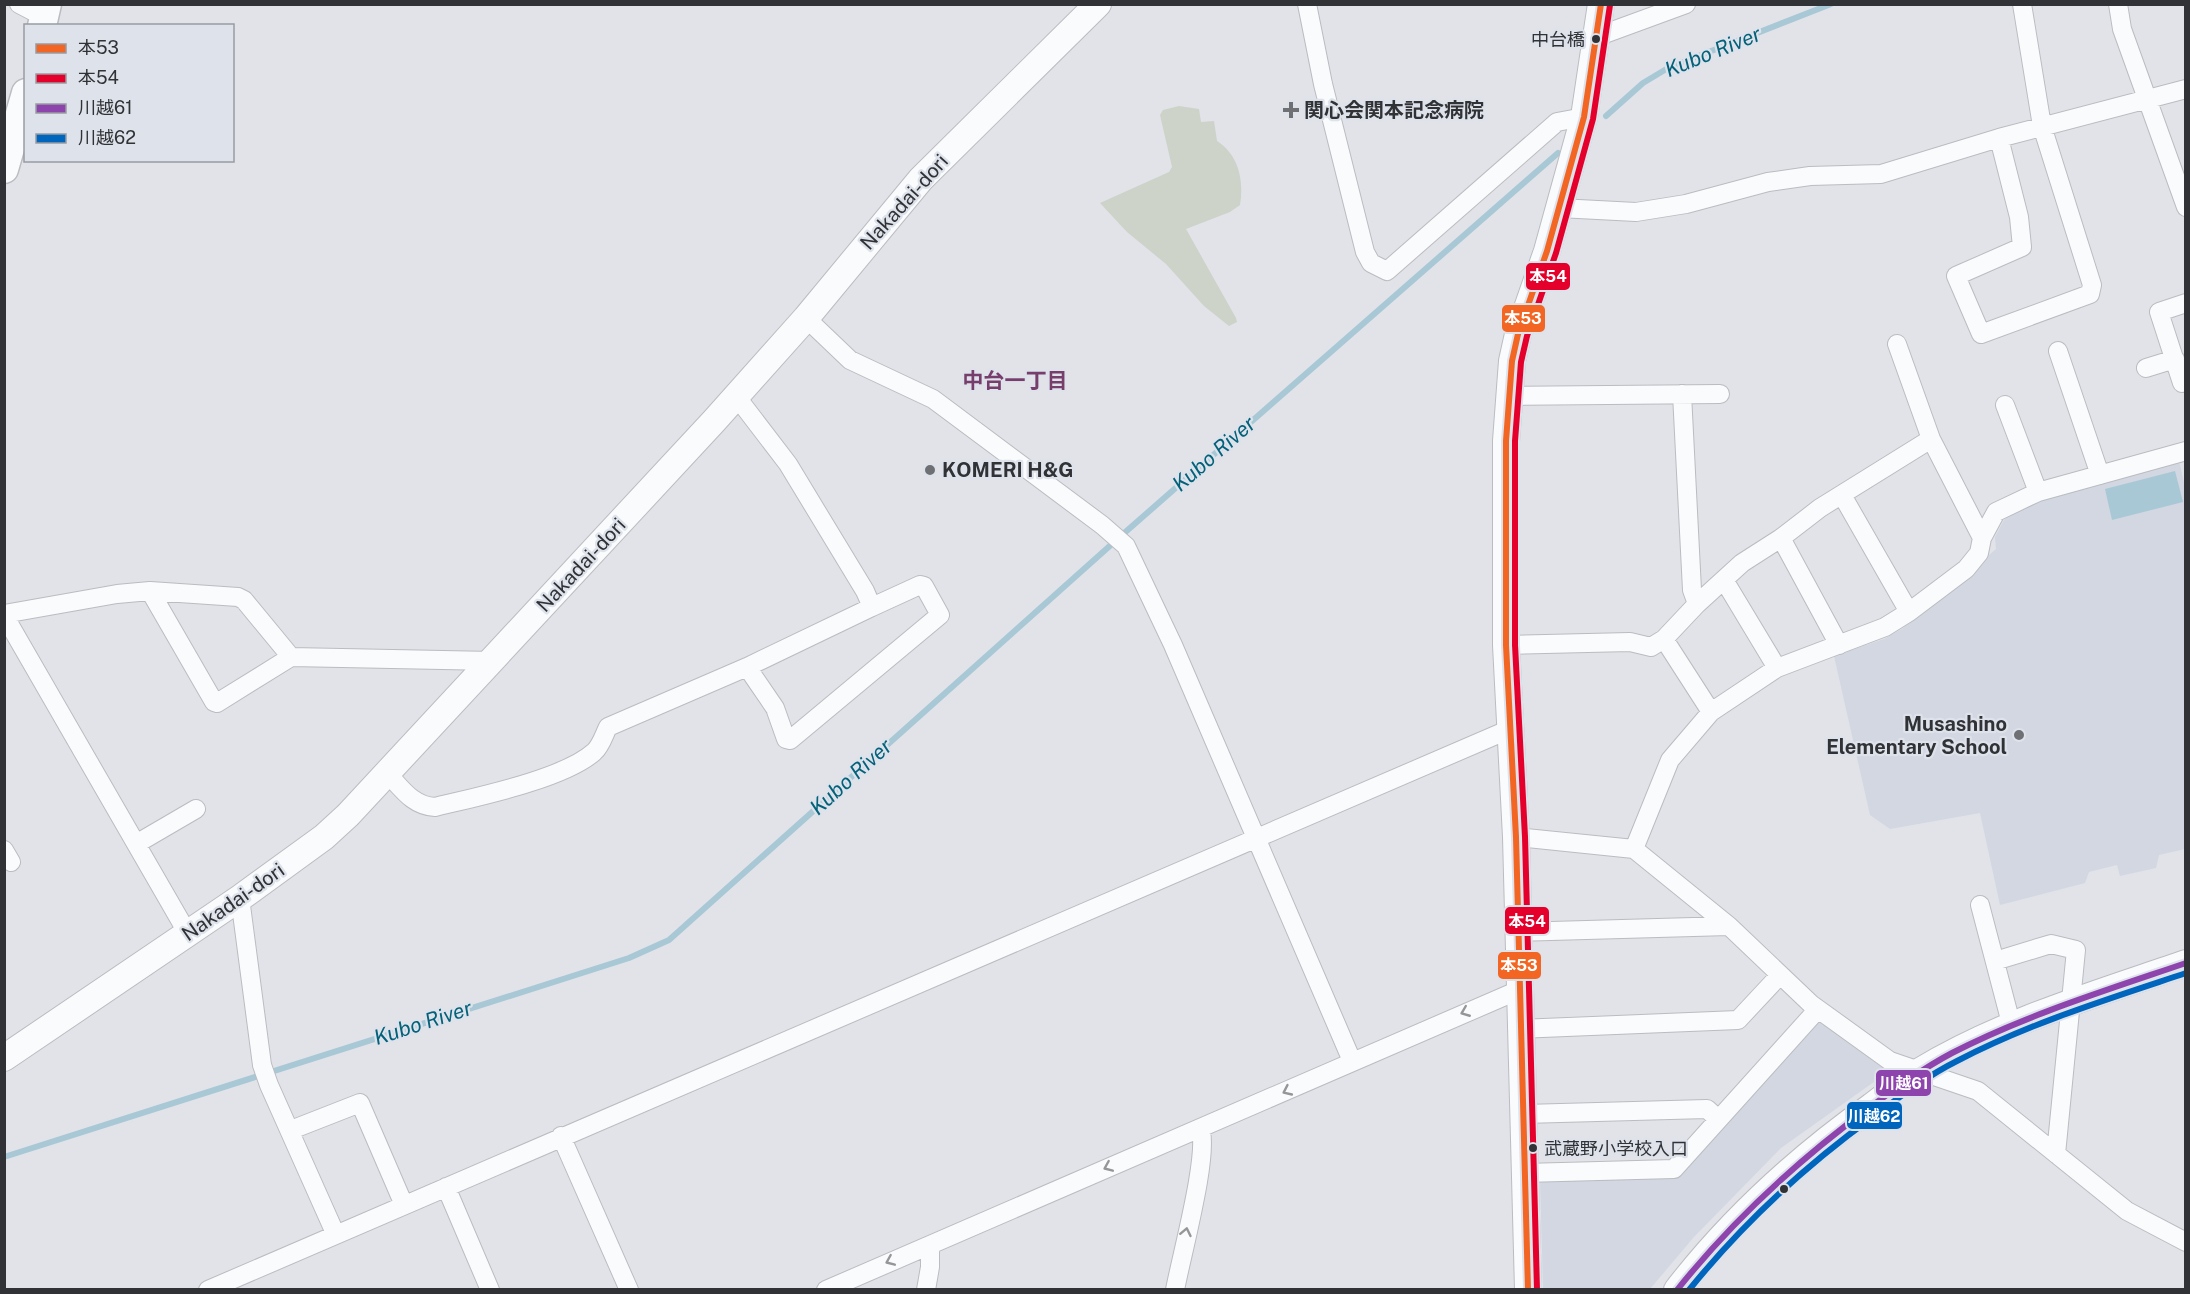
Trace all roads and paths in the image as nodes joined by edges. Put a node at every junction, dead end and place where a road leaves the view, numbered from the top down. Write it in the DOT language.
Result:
graph roads {
  1 [pos="1098,4"];
  2 [pos="1307,4"];
  3 [pos="1601,4"];
  4 [pos="1686,4"];
  5 [pos="2022,4"];
  6 [pos="2118,4"];
  7 [pos="1596,37"];
  8 [pos="2186,88"];
  9 [pos="2146,98"];
  10 [pos="24,100"];
  11 [pos="1584,117"];
  12 [pos="2042,126"];
  13 [pos="1999,138"];
  14 [pos="4,170"];
  15 [pos="2186,207"];
  16 [pos="1559,208"];
  17 [pos="2186,303"];
  18 [pos="806,318"];
  19 [pos="1897,344"];
  20 [pos="2058,351"];
  21 [pos="2175,359"];
  22 [pos="2146,368"];
  23 [pos="2182,383"];
  24 [pos="1682,394"];
  25 [pos="1720,394"];
  26 [pos="736,396"];
  27 [pos="1509,396"];
  28 [pos="2004,405"];
  29 [pos="1931,439"];
  30 [pos="2186,451"];
  31 [pos="2100,475"];
  32 [pos="2038,492"];
  33 [pos="1842,495"];
  34 [pos="1781,538"];
  35 [pos="1982,538"];
  36 [pos="1724,580"];
  37 [pos="150,591"];
  38 [pos="1697,604"];
  39 [pos="872,607"];
  40 [pos="1909,612"];
  41 [pos="4,614"];
  42 [pos="1664,639"];
  43 [pos="1506,645"];
  44 [pos="1839,645"];
  45 [pos="291,657"];
  46 [pos="493,661"];
  47 [pos="747,667"];
  48 [pos="1777,668"];
  49 [pos="1711,712"];
  50 [pos="1510,729"];
  51 [pos="388,774"];
  52 [pos="196,809"];
  53 [pos="1255,837"];
  54 [pos="1516,837"];
  55 [pos="136,844"];
  56 [pos="1634,849"];
  57 [pos="240,898"];
  58 [pos="1980,905"];
  59 [pos="1729,926"];
  60 [pos="1518,932"];
  61 [pos="188,934"];
  62 [pos="1995,961"];
  63 [pos="2186,963"];
  64 [pos="1780,975"];
  65 [pos="1519,990"];
  66 [pos="2070,1003"];
  67 [pos="1818,1009"];
  68 [pos="2012,1027"];
  69 [pos="1520,1029"];
  70 [pos="4,1058"];
  71 [pos="1352,1061"];
  72 [pos="1920,1071"];
  73 [pos="1522,1114"];
  74 [pos="1718,1119"];
  75 [pos="1200,1128"];
  76 [pos="291,1130"];
  77 [pos="561,1136"];
  78 [pos="2056,1154"];
  79 [pos="1524,1173"];
  80 [pos="446,1187"];
  81 [pos="404,1205"];
  82 [pos="335,1233"];
  83 [pos="2186,1242"];
  84 [pos="930,1245"];
  85 [pos="208,1290"];
  86 [pos="490,1290"];
  87 [pos="629,1290"];
  88 [pos="826,1290"];
  89 [pos="926,1290"];
  90 [pos="1174,1290"];
  91 [pos="1528,1290"];
  92 [pos="1677,1290"];
  1 -- 18 [label="street, Nakadai-dori"];
  2 -- 11 [label="street"];
  3 -- 7 [label="street"];
  4 -- 7 [label="street"];
  5 -- 12 [label="street"];
  6 -- 9 [label="street"];
  7 -- 11 [label="street"];
  8 -- 9 [label="street"];
  9 -- 12 [label="street"];
  9 -- 15 [label="street"];
  10 -- 14 [label="main road"];
  11 -- 16 [label="street"];
  12 -- 13 [label="street"];
  12 -- 13 [label="street"];
  13 -- 16 [label="street"];
  16 -- 27 [label="street"];
  17 -- 21 [label="street"];
  18 -- 26 [label="street, Nakadai-dori"];
  18 -- 53 [label="street"];
  19 -- 29 [label="street"];
  20 -- 31 [label="street"];
  21 -- 22 [label="street"];
  21 -- 23 [label="street"];
  24 -- 25 [label="street"];
  24 -- 27 [label="street"];
  24 -- 38 [label="street"];
  26 -- 39 [label="street"];
  26 -- 46 [label="street, Nakadai-dori"];
  27 -- 43 [label="street"];
  28 -- 32 [label="street"];
  29 -- 33 [label="street"];
  29 -- 35 [label="street"];
  30 -- 31 [label="street"];
  31 -- 32 [label="street"];
  32 -- 35 [label="street"];
  33 -- 34 [label="street"];
  33 -- 40 [label="street"];
  34 -- 36 [label="street"];
  34 -- 44 [label="street"];
  35 -- 40 [label="street"];
  36 -- 38 [label="street"];
  36 -- 48 [label="street"];
  37 -- 41 [label="street"];
  37 -- 45 [label="street"];
  37 -- 45 [label="street"];
  38 -- 42 [label="street"];
  39 -- 47 [label="street"];
  39 -- 47 [label="street"];
  40 -- 44 [label="street"];
  41 -- 55 [label="street"];
  42 -- 43 [label="street"];
  42 -- 49 [label="street"];
  43 -- 50 [label="street"];
  44 -- 48 [label="street"];
  45 -- 46 [label="street"];
  46 -- 51 [label="street, Nakadai-dori"];
  47 -- 51 [label="street"];
  48 -- 49 [label="street"];
  49 -- 56 [label="street"];
  50 -- 53 [label="street"];
  50 -- 54 [label="street"];
  51 -- 57 [label="street, Nakadai-dori"];
  52 -- 55 [label="street"];
  53 -- 71 [label="street"];
  53 -- 77 [label="street"];
  54 -- 56 [label="street"];
  54 -- 60 [label="street"];
  55 -- 61 [label="street"];
  56 -- 59 [label="street"];
  57 -- 61 [label="street, Nakadai-dori"];
  57 -- 76 [label="street"];
  58 -- 62 [label="street"];
  59 -- 60 [label="street"];
  59 -- 64 [label="street"];
  60 -- 65 [label="street"];
  61 -- 70 [label="street, Nakadai-dori"];
  62 -- 66 [label="street"];
  62 -- 68 [label="street"];
  63 -- 66 [label="street"];
  64 -- 67 [label="street"];
  64 -- 69 [label="street"];
  65 -- 69 [label="street"];
  65 -- 71 [label="street, one-way"];
  66 -- 68 [label="street"];
  66 -- 78 [label="street"];
  67 -- 72 [label="street"];
  67 -- 74 [label="street"];
  68 -- 72 [label="street"];
  69 -- 73 [label="street"];
  71 -- 75 [label="street, one-way"];
  72 -- 78 [label="street"];
  72 -- 92 [label="street"];
  73 -- 74 [label="street"];
  73 -- 79 [label="street"];
  74 -- 79 [label="street"];
  75 -- 84 [label="street, one-way"];
  90 -- 75 [label="street, one-way"];
  76 -- 81 [label="street"];
  76 -- 82 [label="street"];
  77 -- 80 [label="street"];
  77 -- 87 [label="street"];
  78 -- 83 [label="street"];
  79 -- 91 [label="street"];
  80 -- 81 [label="street"];
  80 -- 86 [label="street"];
  81 -- 82 [label="street"];
  82 -- 85 [label="street"];
  84 -- 88 [label="street, one-way"];
  84 -- 89 [label="street"];
}
